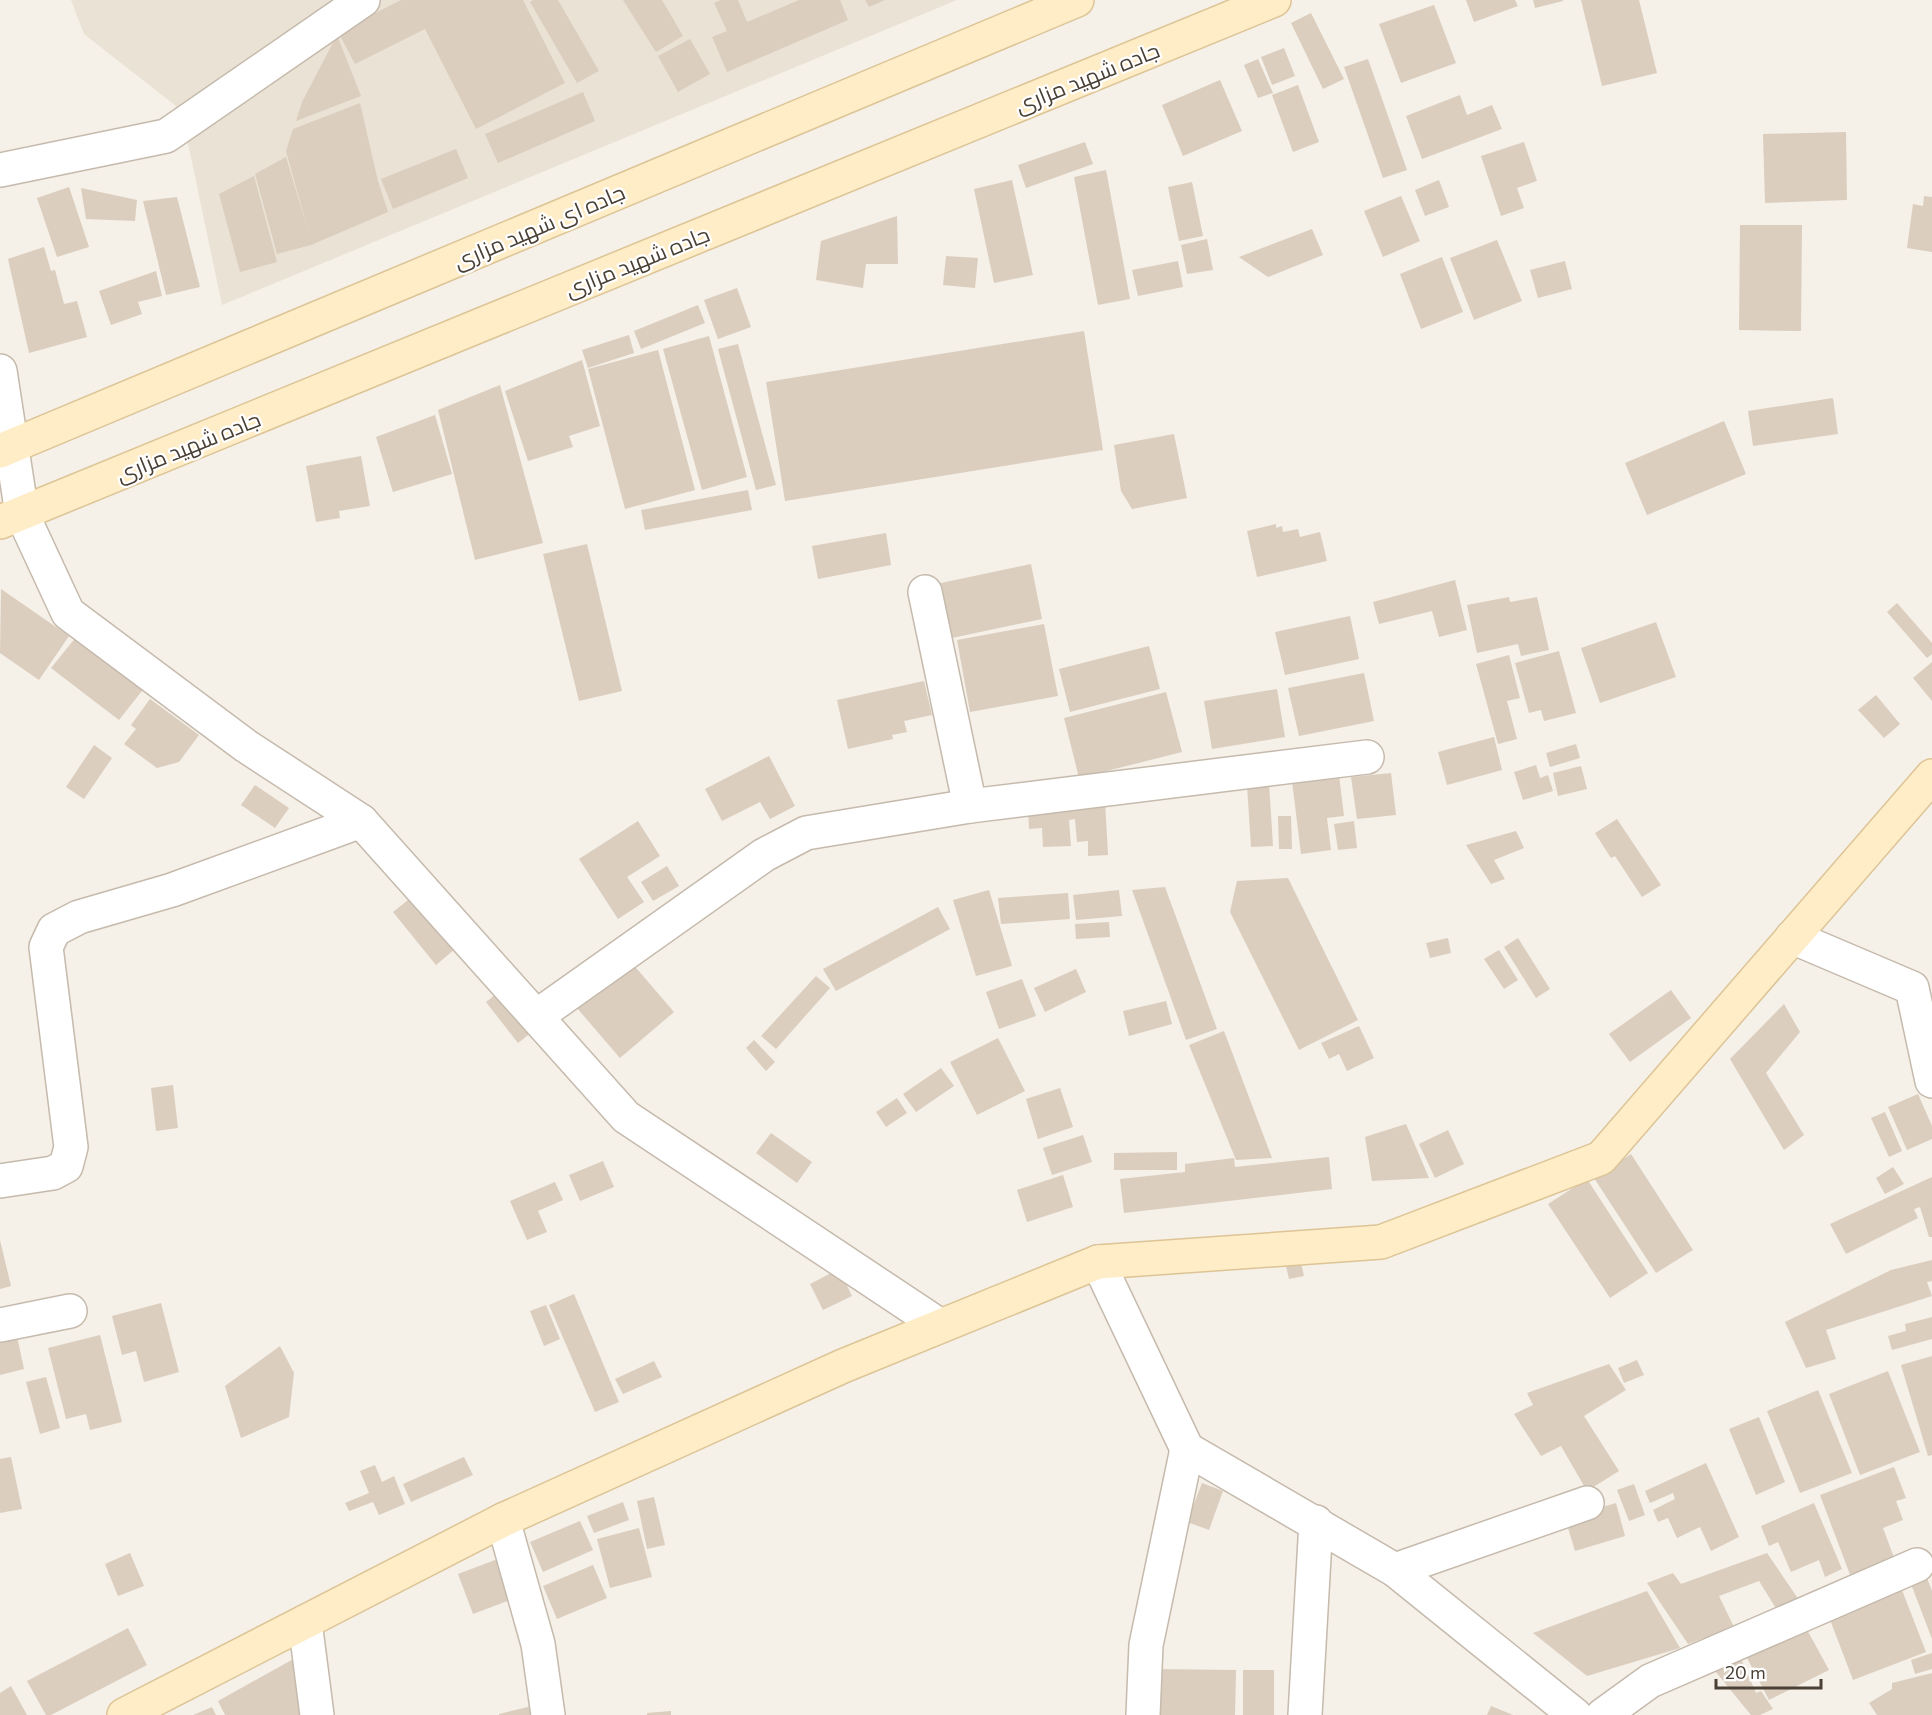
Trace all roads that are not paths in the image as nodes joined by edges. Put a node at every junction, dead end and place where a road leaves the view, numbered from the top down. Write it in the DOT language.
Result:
graph roads {
  1 [pos="363,0"];
  2 [pos="1077,0"];
  3 [pos="1274,0"];
  4 [pos="0,170"];
  5 [pos="1,388"];
  6 [pos="5,449"];
  7 [pos="11,518"];
  8 [pos="925,592"];
  9 [pos="1367,757"];
  10 [pos="1932,776"];
  11 [pos="970,806"];
  12 [pos="362,821"];
  13 [pos="1792,937"];
  14 [pos="537,1016"];
  15 [pos="1932,1081"];
  16 [pos="0,1181"];
  17 [pos="1098,1262"];
  18 [pos="70,1311"];
  19 [pos="0,1325"];
  20 [pos="939,1325"];
  21 [pos="1187,1449"];
  22 [pos="1587,1503"];
  23 [pos="503,1520"];
  24 [pos="1316,1522"];
  25 [pos="1917,1565"];
  26 [pos="1395,1570"];
  27 [pos="304,1622"];
  28 [pos="124,1715"];
  29 [pos="317,1715"];
  30 [pos="548,1715"];
  31 [pos="1143,1715"];
  32 [pos="1305,1715"];
  33 [pos="1575,1715"];
  34 [pos="1603,1715"];
  1 -- 4 [label="street"];
  2 -- 6 [label="main road, جاده ای شهید مزاری"];
  3 -- 7 [label="main road, جاده شهید مزاری"];
  5 -- 6 [label="street"];
  6 -- 7 [label="street"];
  7 -- 12 [label="street"];
  8 -- 11 [label="street"];
  9 -- 11 [label="street"];
  10 -- 13 [label="main road"];
  11 -- 14 [label="street"];
  12 -- 14 [label="street"];
  12 -- 16 [label="street"];
  13 -- 15 [label="street"];
  13 -- 17 [label="main road"];
  14 -- 20 [label="street"];
  17 -- 20 [label="main road"];
  17 -- 21 [label="street"];
  18 -- 19 [label="street"];
  20 -- 23 [label="main road"];
  21 -- 24 [label="street"];
  21 -- 31 [label="street"];
  22 -- 26 [label="street"];
  23 -- 27 [label="main road"];
  23 -- 30 [label="street"];
  24 -- 26 [label="street"];
  24 -- 32 [label="street"];
  25 -- 34 [label="street"];
  26 -- 33 [label="street"];
  27 -- 28 [label="main road"];
  27 -- 29 [label="street"];
}
